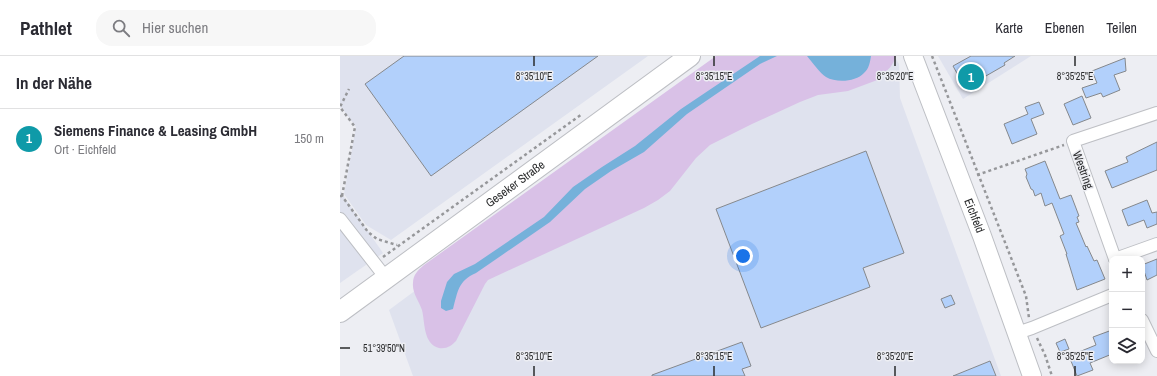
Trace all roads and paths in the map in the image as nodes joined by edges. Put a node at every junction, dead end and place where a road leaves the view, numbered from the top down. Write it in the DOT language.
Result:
graph roads {
  1 [pos="690,56"];
  2 [pos="913,56"];
  3 [pos="932,56"];
  4 [pos="349,89"];
  5 [pos="584,112"];
  6 [pos="1157,113"];
  7 [pos="1073,141"];
  8 [pos="977,175"];
  9 [pos="341,196"];
  10 [pos="340,219"];
  11 [pos="1157,244"];
  12 [pos="398,246"];
  13 [pos="1114,256"];
  14 [pos="1123,256"];
  15 [pos="374,263"];
  16 [pos="386,278"];
  17 [pos="1109,297"];
  18 [pos="340,312"];
  19 [pos="1145,326"];
  20 [pos="1025,330"];
  21 [pos="1157,351"];
  22 [pos="1032,376"];
  23 [pos="1052,376"];
  1 -- 16 [label="main road, Geseker Straße"];
  2 -- 20 [label="main road, Eichfeld"];
  3 -- 8 [label="path"];
  4 -- 9 [label="path"];
  5 -- 12 [label="path"];
  6 -- 7 [label="street, Westring"];
  7 -- 8 [label="path"];
  7 -- 13 [label="street, Westring"];
  8 -- 20 [label="path"];
  9 -- 12 [label="path"];
  10 -- 15 [label="street"];
  11 -- 14 [label="street, Westring"];
  12 -- 15 [label="path"];
  15 -- 16 [label="street"];
  16 -- 18 [label="main road, Geseker Straße"];
  17 -- 20 [label="street"];
  19 -- 21 [label="street"];
  20 -- 22 [label="main road, Eichfeld"];
  20 -- 23 [label="path"];
}
